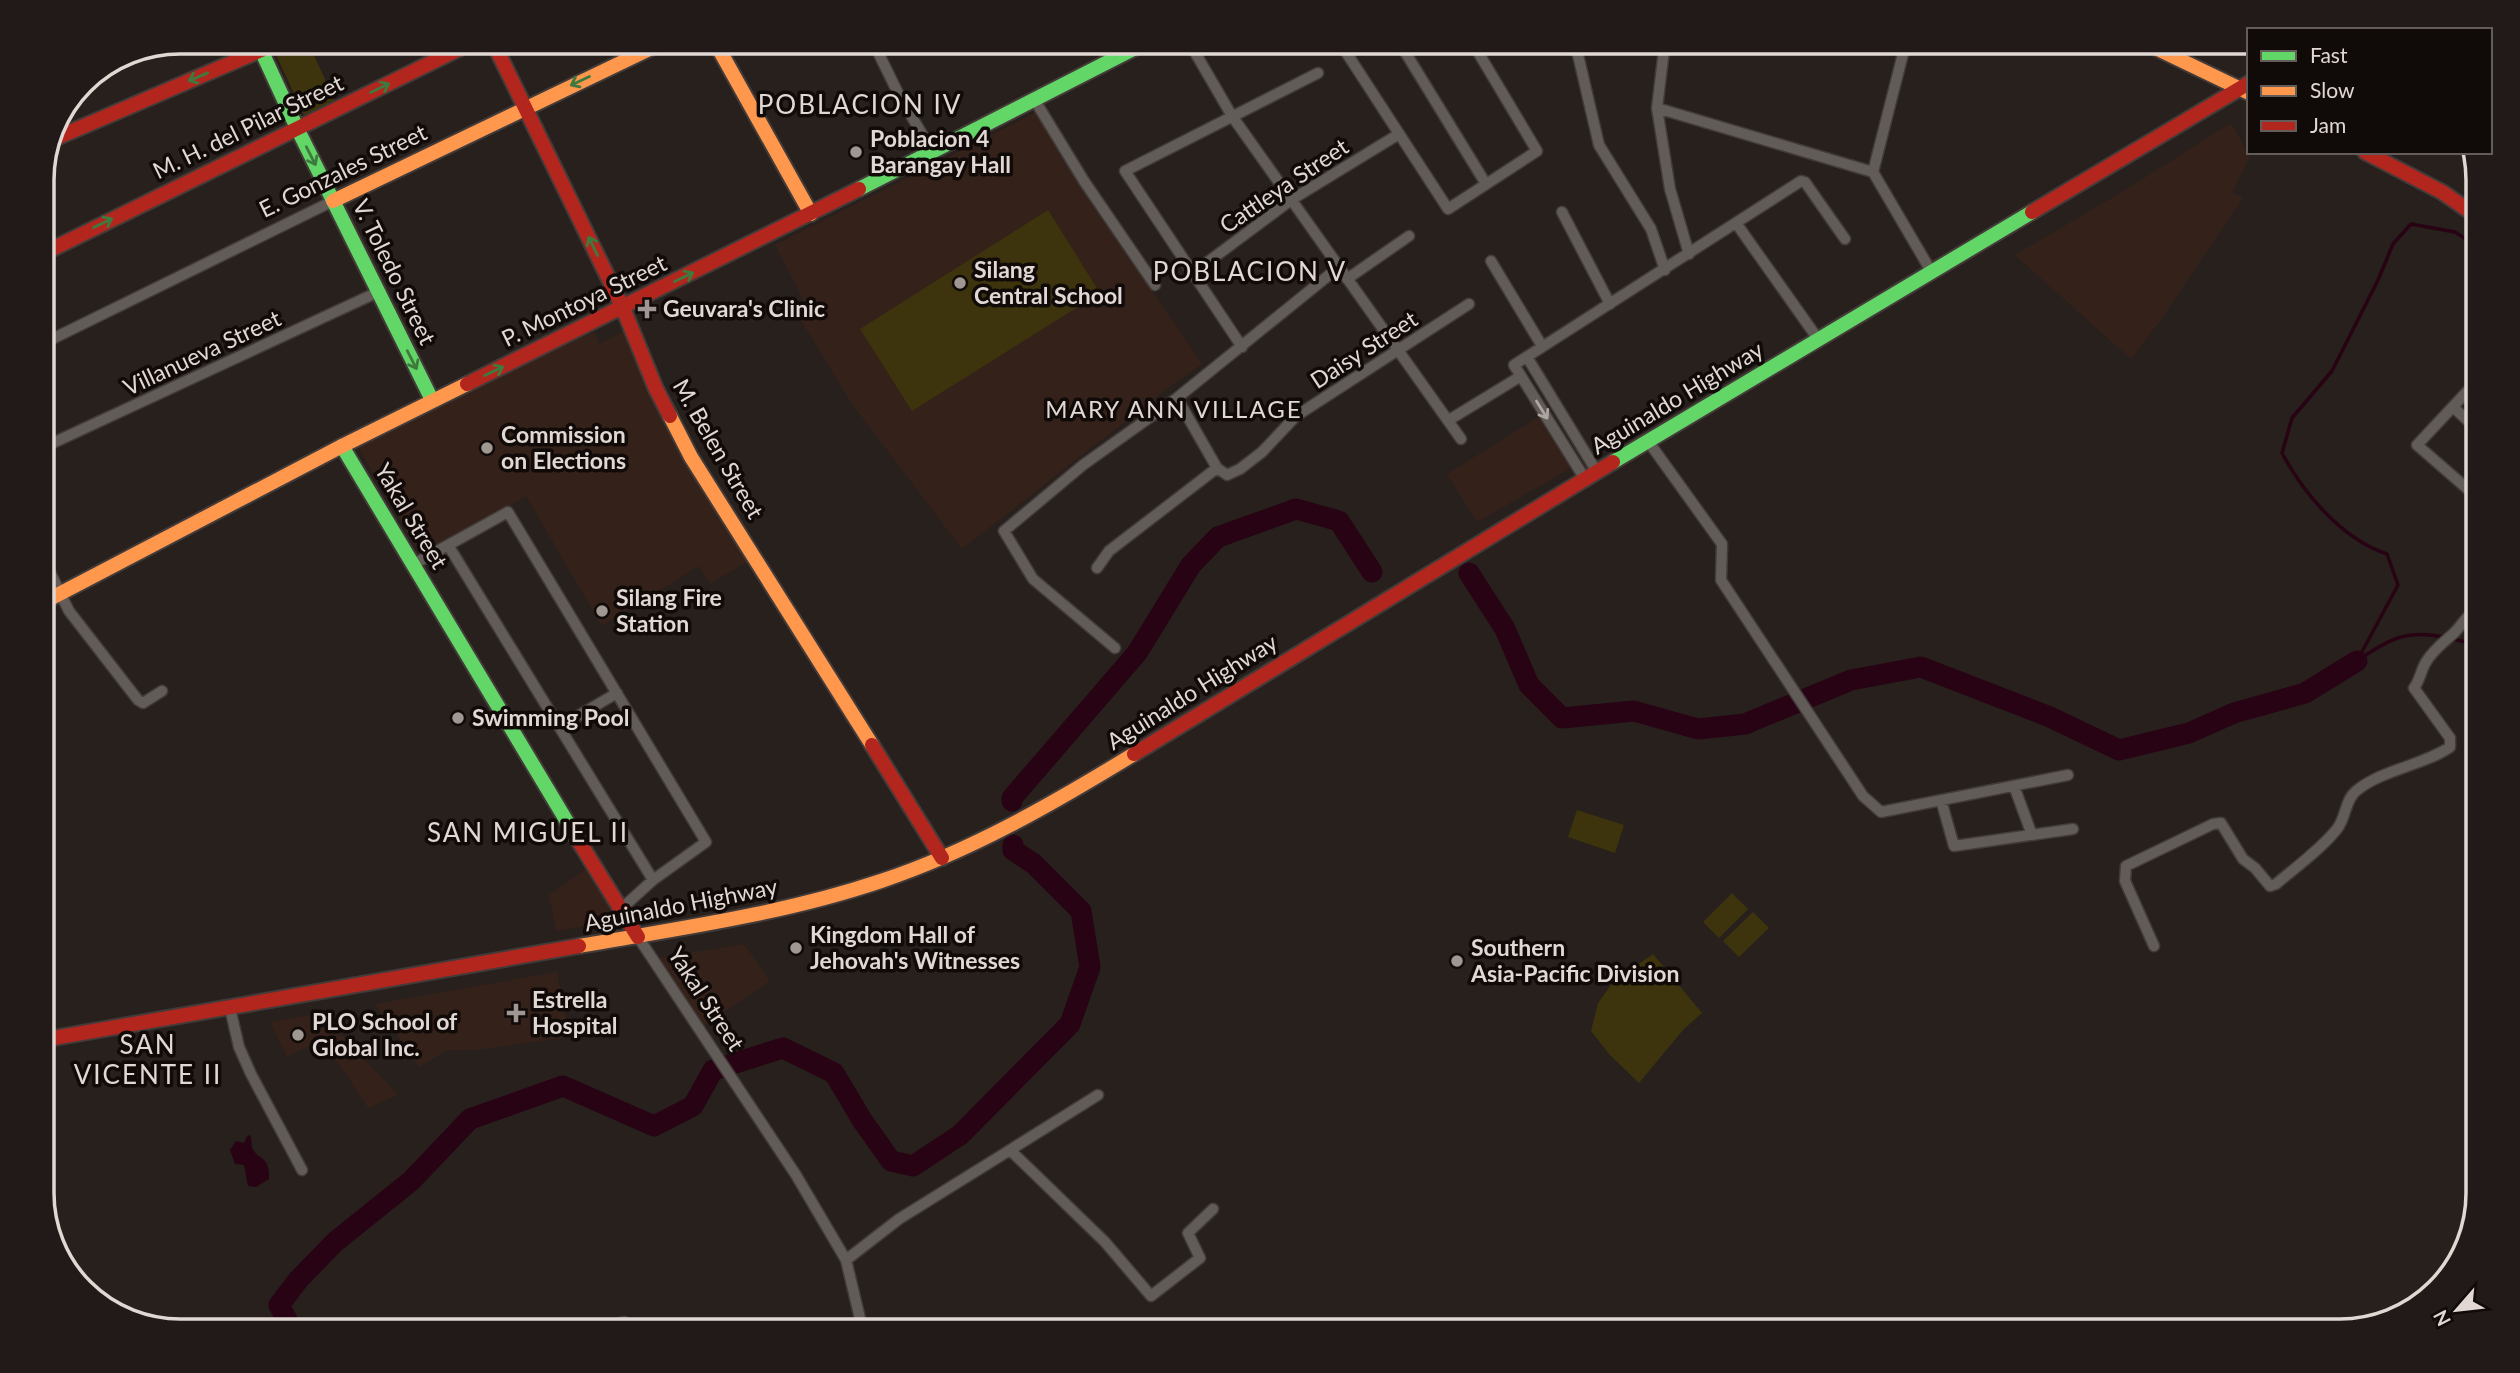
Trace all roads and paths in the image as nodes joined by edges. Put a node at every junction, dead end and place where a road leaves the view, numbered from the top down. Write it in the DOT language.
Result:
graph roads {
  1 [pos="1348,54"];
  2 [pos="1407,54"];
  3 [pos="1483,54"];
  4 [pos="1578,54"];
  5 [pos="1664,54"];
  6 [pos="1903,54"];
  7 [pos="2170,54"];
  8 [pos="249,55"];
  9 [pos="263,55"];
  10 [pos="447,55"];
  11 [pos="499,55"];
  12 [pos="636,55"];
  13 [pos="722,55"];
  14 [pos="879,55"];
  15 [pos="1122,55"];
  16 [pos="1196,55"];
  17 [pos="1318,73"];
  18 [pos="2246,88"];
  19 [pos="1034,99"];
  20 [pos="524,107"];
  21 [pos="1657,108"];
  22 [pos="1231,116"];
  23 [pos="297,128"];
  24 [pos="1399,134"];
  25 [pos="63,135"];
  26 [pos="932,151"];
  27 [pos="2369,154"];
  28 [pos="1873,172"];
  29 [pos="1486,184"];
  30 [pos="1291,200"];
  31 [pos="333,201"];
  32 [pos="2465,208"];
  33 [pos="1562,212"];
  34 [pos="811,214"];
  35 [pos="1736,223"];
  36 [pos="1409,236"];
  37 [pos="1845,239"];
  38 [pos="55,248"];
  39 [pos="1689,254"];
  40 [pos="1491,261"];
  41 [pos="1339,267"];
  42 [pos="1665,270"];
  43 [pos="1931,271"];
  44 [pos="1193,273"];
  45 [pos="1347,279"];
  46 [pos="1155,285"];
  47 [pos="378,292"];
  48 [pos="1469,304"];
  49 [pos="1610,304"];
  50 [pos="623,308"];
  51 [pos="55,338"];
  52 [pos="1818,339"];
  53 [pos="1542,346"];
  54 [pos="1242,347"];
  55 [pos="1399,351"];
  56 [pos="1527,357"];
  57 [pos="1521,376"];
  58 [pos="2465,394"];
  59 [pos="1177,398"];
  60 [pos="432,400"];
  61 [pos="2453,407"];
  62 [pos="2465,418"];
  63 [pos="1449,420"];
  64 [pos="1461,439"];
  65 [pos="1648,441"];
  66 [pos="55,443"];
  67 [pos="342,446"];
  68 [pos="1217,468"];
  69 [pos="1591,476"];
  70 [pos="2465,487"];
  71 [pos="448,545"];
  72 [pos="414,564"];
  73 [pos="1097,568"];
  74 [pos="55,583"];
  75 [pos="60,594"];
  76 [pos="55,597"];
  77 [pos="2465,618"];
  78 [pos="1115,648"];
  79 [pos="162,691"];
  80 [pos="617,693"];
  81 [pos="559,727"];
  82 [pos="2068,775"];
  83 [pos="2014,786"];
  84 [pos="1941,800"];
  85 [pos="2073,829"];
  86 [pos="2032,835"];
  87 [pos="942,858"];
  88 [pos="653,880"];
  89 [pos="621,909"];
  90 [pos="638,937"];
  91 [pos="2154,946"];
  92 [pos="230,1008"];
  93 [pos="55,1038"];
  94 [pos="1098,1095"];
  95 [pos="1010,1150"];
  96 [pos="302,1170"];
  97 [pos="1213,1209"];
  98 [pos="846,1260"];
  99 [pos="860,1319"];
  1 -- 24 [label="street"];
  2 -- 29 [label="street"];
  3 -- 29 [label="street"];
  4 -- 42 [label="street"];
  5 -- 21 [label="street"];
  6 -- 28 [label="street"];
  7 -- 18 [label="street"];
  8 -- 25 [label="street, one-way"];
  9 -- 23 [label="street, V. Toledo Street"];
  23 -- 10 [label="street, M. H. del Pilar Street, one-way"];
  11 -- 20 [label="street, M. Belen Street"];
  12 -- 20 [label="street, E. Gonzales Street, one-way"];
  13 -- 34 [label="street"];
  14 -- 26 [label="street"];
  15 -- 19 [label="street, P. Montoya Street"];
  16 -- 22 [label="street"];
  17 -- 22 [label="street"];
  18 -- 43 [label="street, Aguinaldo Highway"];
  19 -- 26 [label="street, P. Montoya Street"];
  19 -- 46 [label="street"];
  20 -- 31 [label="street, E. Gonzales Street"];
  50 -- 20 [label="street, M. Belen Street, one-way"];
  21 -- 28 [label="street"];
  21 -- 39 [label="street"];
  22 -- 30 [label="street"];
  22 -- 44 [label="street"];
  23 -- 31 [label="street, V. Toledo Street, one-way"];
  38 -- 23 [label="street, M. H. del Pilar Street, one-way"];
  24 -- 29 [label="street"];
  24 -- 30 [label="street, Cattleya Street"];
  26 -- 34 [label="street, P. Montoya Street"];
  27 -- 32 [label="street"];
  28 -- 43 [label="street"];
  30 -- 41 [label="street"];
  30 -- 44 [label="street, Cattleya Street"];
  31 -- 47 [label="street, V. Toledo Street"];
  31 -- 51 [label="street, E. Gonzales Street"];
  33 -- 49 [label="street"];
  50 -- 34 [label="street, P. Montoya Street, one-way"];
  35 -- 37 [label="street"];
  35 -- 39 [label="street"];
  35 -- 52 [label="street"];
  36 -- 45 [label="street"];
  39 -- 42 [label="street"];
  40 -- 53 [label="street"];
  41 -- 45 [label="street"];
  41 -- 54 [label="street"];
  42 -- 49 [label="street"];
  43 -- 52 [label="street, Aguinaldo Highway"];
  44 -- 54 [label="street"];
  45 -- 55 [label="street"];
  47 -- 60 [label="street, V. Toledo Street, one-way"];
  47 -- 66 [label="street, Villanueva Street"];
  48 -- 55 [label="street, Daisy Street"];
  49 -- 53 [label="street"];
  60 -- 50 [label="street, P. Montoya Street, one-way"];
  50 -- 87 [label="street, M. Belen Street"];
  52 -- 65 [label="street, Aguinaldo Highway"];
  53 -- 56 [label="street"];
  54 -- 59 [label="street"];
  55 -- 63 [label="street"];
  55 -- 68 [label="street, Daisy Street"];
  56 -- 57 [label="street"];
  56 -- 69 [label="street"];
  57 -- 63 [label="street"];
  57 -- 69 [label="street, one-way"];
  58 -- 61 [label="street"];
  59 -- 68 [label="street"];
  59 -- 78 [label="street"];
  60 -- 67 [label="street, P. Montoya Street"];
  61 -- 62 [label="street"];
  61 -- 70 [label="street"];
  63 -- 64 [label="street"];
  65 -- 69 [label="street, Aguinaldo Highway"];
  65 -- 84 [label="street"];
  67 -- 72 [label="street, Yakal Street"];
  67 -- 75 [label="street, P. Montoya Street"];
  68 -- 73 [label="street, Daisy Street"];
  69 -- 87 [label="street, Aguinaldo Highway"];
  71 -- 72 [label="street"];
  71 -- 80 [label="street"];
  71 -- 81 [label="street"];
  72 -- 89 [label="street, Yakal Street"];
  74 -- 75 [label="street"];
  75 -- 76 [label="street, P. Montoya Street"];
  75 -- 79 [label="street"];
  77 -- 91 [label="street"];
  80 -- 81 [label="street"];
  80 -- 88 [label="street"];
  81 -- 88 [label="street"];
  82 -- 83 [label="street"];
  83 -- 84 [label="street"];
  83 -- 86 [label="street"];
  84 -- 86 [label="street"];
  85 -- 86 [label="street"];
  87 -- 90 [label="street, Aguinaldo Highway"];
  88 -- 89 [label="street"];
  89 -- 90 [label="street, Yakal Street"];
  90 -- 92 [label="street, Aguinaldo Highway"];
  90 -- 98 [label="street, Yakal Street"];
  92 -- 93 [label="street, Aguinaldo Highway"];
  92 -- 96 [label="street"];
  94 -- 95 [label="street"];
  95 -- 97 [label="street"];
  95 -- 98 [label="street"];
  98 -- 99 [label="street, Yakal Street"];
}
